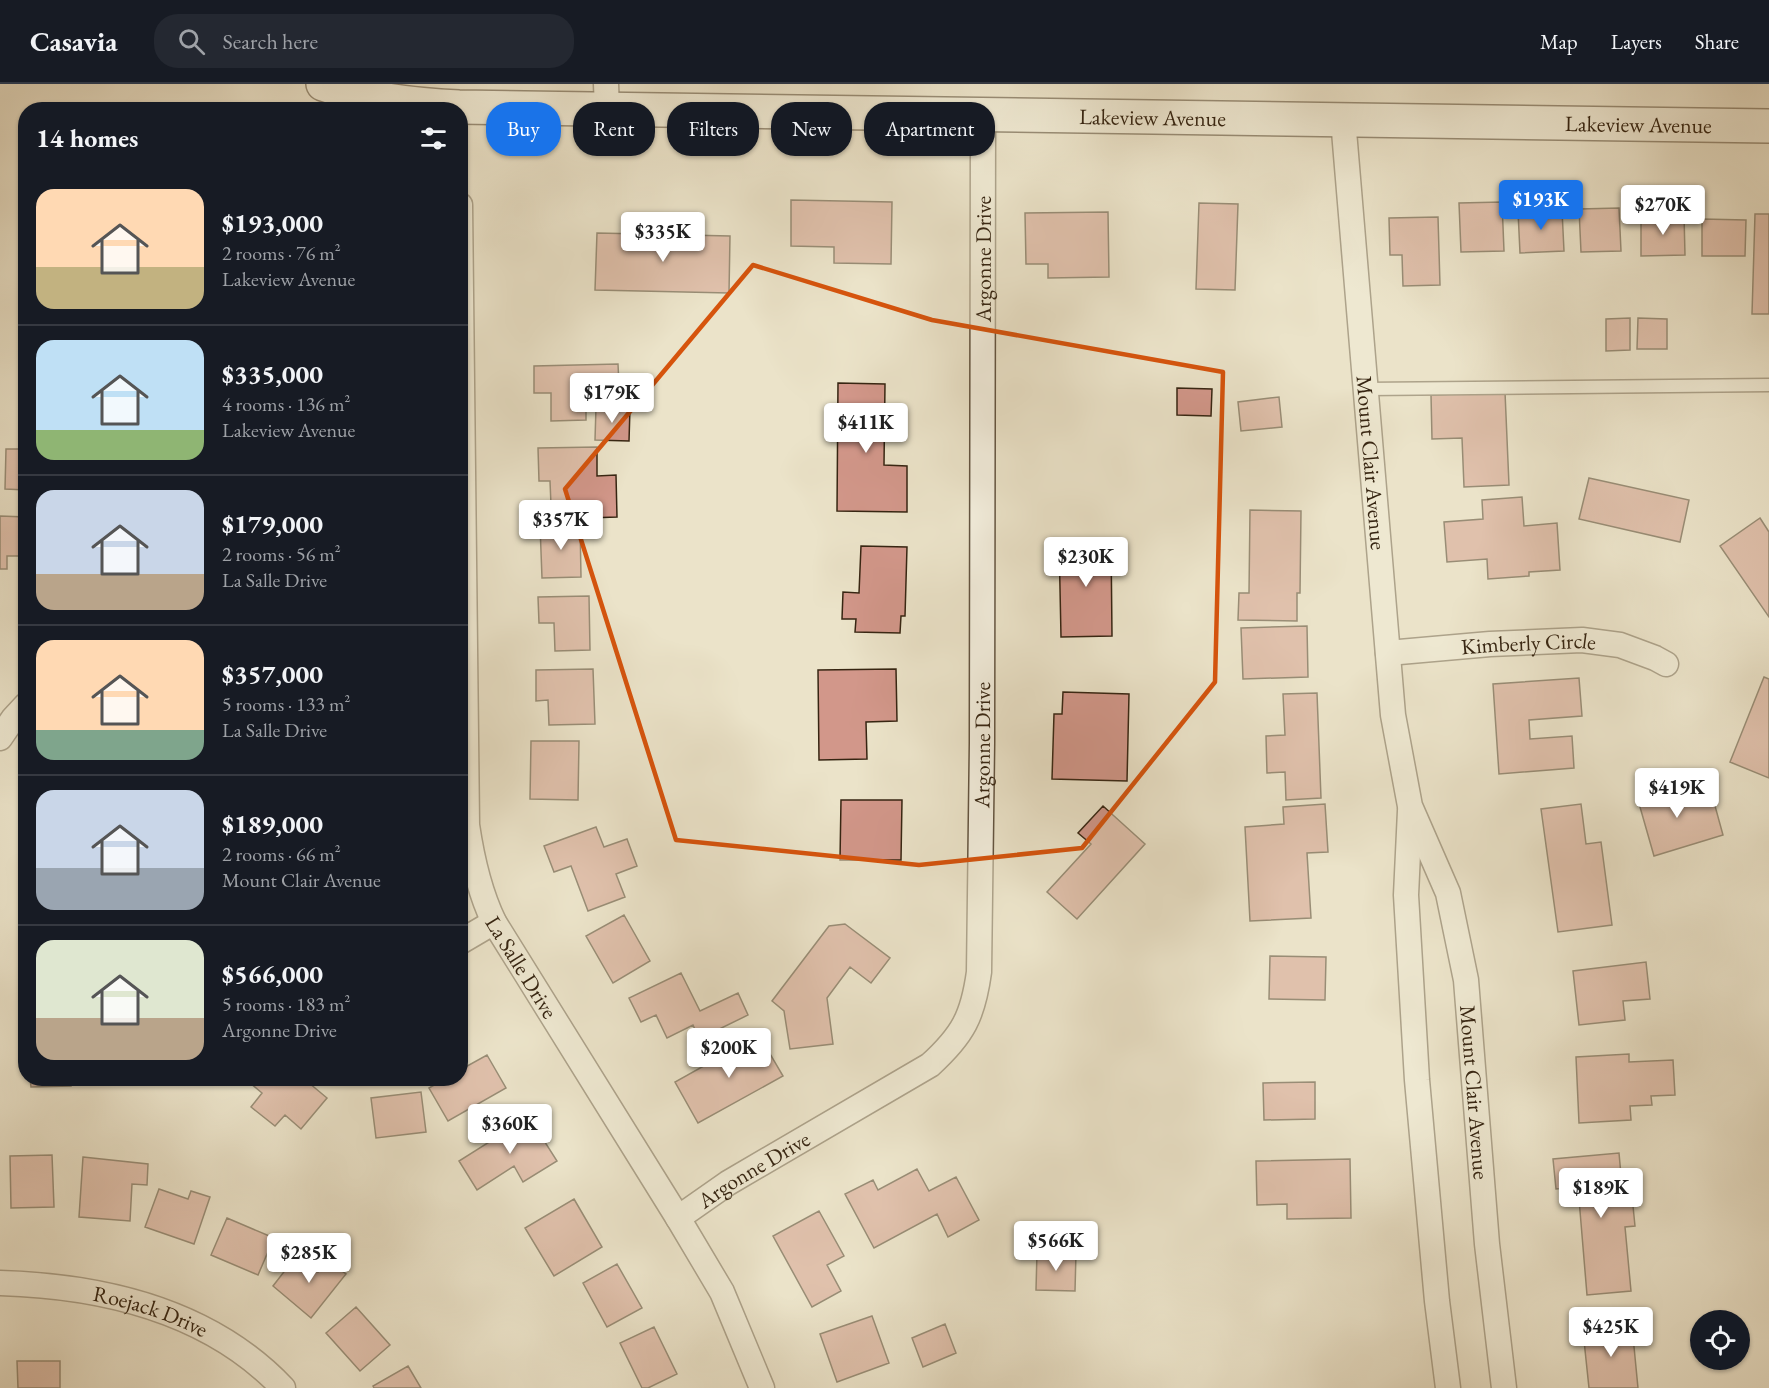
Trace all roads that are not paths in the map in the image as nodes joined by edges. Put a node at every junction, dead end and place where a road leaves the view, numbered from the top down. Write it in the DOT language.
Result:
graph roads {
  1 [pos="323,84"];
  2 [pos="384,92"];
  3 [pos="606,97"];
  4 [pos="415,102"];
  5 [pos="468,107"];
  6 [pos="864,109"];
  7 [pos="995,115"];
  8 [pos="1343,119"];
  9 [pos="1769,126"];
  10 [pos="983,156"];
  11 [pos="1769,385"];
  12 [pos="1366,389"];
  13 [pos="1388,653"];
  14 [pos="1666,664"];
  15 [pos="18,715"];
  16 [pos="0,737"];
  17 [pos="1410,806"];
  18 [pos="468,832"];
  19 [pos="494,922"];
  20 [pos="468,937"];
  21 [pos="678,1218"];
  22 [pos="0,1283"];
  23 [pos="283,1388"];
  24 [pos="762,1388"];
  25 [pos="1448,1388"];
  26 [pos="1504,1388"];
  1 -- 2 [label="street, Lakeview Avenue"];
  2 -- 4 [label="street, Lakeview Avenue"];
  3 -- 5 [label="street, Lakeview Avenue"];
  3 -- 6 [label="street, Lakeview Avenue"];
  7 -- 8 [label="street, Lakeview Avenue"];
  8 -- 9 [label="street, Lakeview Avenue"];
  8 -- 12 [label="street, Mount Clair Avenue"];
  10 -- 21 [label="street, Argonne Drive"];
  11 -- 12 [label="lane"];
  12 -- 13 [label="street, Mount Clair Avenue"];
  13 -- 14 [label="street, Kimberly Circle"];
  13 -- 17 [label="street, Mount Clair Avenue"];
  15 -- 16 [label="street"];
  17 -- 25 [label="street, Mount Clair Avenue"];
  17 -- 26 [label="street, Mount Clair Avenue"];
  18 -- 19 [label="street, La Salle Drive"];
  19 -- 20 [label="street"];
  19 -- 21 [label="street, La Salle Drive"];
  21 -- 24 [label="street, La Salle Drive"];
  22 -- 23 [label="street, Roejack Drive"];
}
